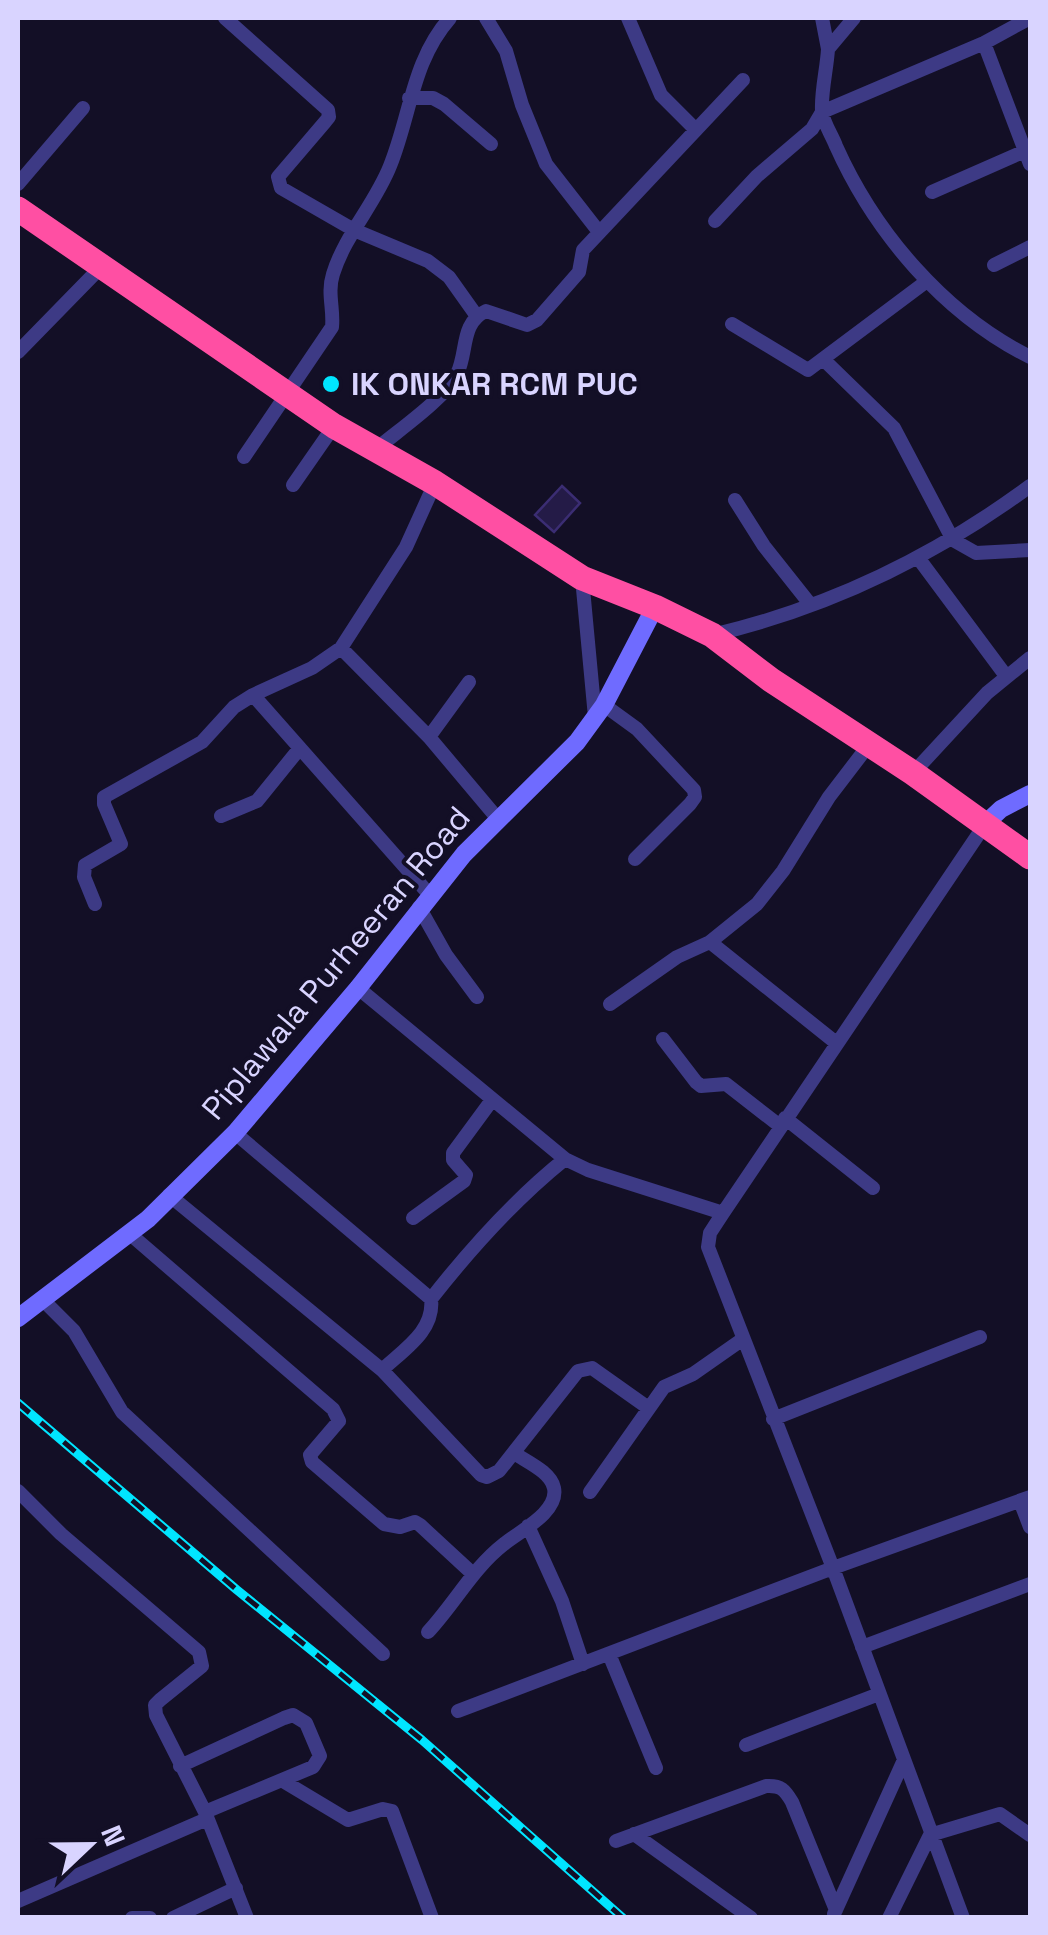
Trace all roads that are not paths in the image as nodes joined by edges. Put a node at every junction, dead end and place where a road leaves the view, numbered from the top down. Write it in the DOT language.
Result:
graph roads {
  1 [pos="226,18"];
  2 [pos="450,18"];
  3 [pos="486,18"];
  4 [pos="628,18"];
  5 [pos="822,18"];
  6 [pos="854,18"];
  7 [pos="1030,18"];
  8 [pos="984,42"];
  9 [pos="828,49"];
  10 [pos="743,80"];
  11 [pos="409,98"];
  12 [pos="83,108"];
  13 [pos="822,112"];
  14 [pos="696,130"];
  15 [pos="491,144"];
  16 [pos="1028,158"];
  17 [pos="18,184"];
  18 [pos="932,192"];
  19 [pos="18,208"];
  20 [pos="715,221"];
  21 [pos="354,230"];
  22 [pos="599,232"];
  23 [pos="1030,247"];
  24 [pos="994,265"];
  25 [pos="101,267"];
  26 [pos="927,281"];
  27 [pos="476,316"];
  28 [pos="732,324"];
  29 [pos="18,352"];
  30 [pos="1030,357"];
  31 [pos="824,360"];
  32 [pos="288,395"];
  33 [pos="334,426"];
  34 [pos="374,451"];
  35 [pos="244,458"];
  36 [pos="435,483"];
  37 [pos="293,485"];
  38 [pos="1030,486"];
  39 [pos="735,500"];
  40 [pos="954,540"];
  41 [pos="1030,550"];
  42 [pos="919,559"];
  43 [pos="582,578"];
  44 [pos="810,604"];
  45 [pos="655,607"];
  46 [pos="712,635"];
  47 [pos="341,648"];
  48 [pos="1030,658"];
  49 [pos="1006,676"];
  50 [pos="469,682"];
  51 [pos="252,695"];
  52 [pos="599,711"];
  53 [pos="428,736"];
  54 [pos="868,746"];
  55 [pos="300,748"];
  56 [pos="913,773"];
  57 [pos="1030,794"];
  58 [pos="221,816"];
  59 [pos="498,819"];
  60 [pos="986,823"];
  61 [pos="1030,857"];
  62 [pos="634,859"];
  63 [pos="424,901"];
  64 [pos="95,904"];
  65 [pos="710,942"];
  66 [pos="358,988"];
  67 [pos="477,997"];
  68 [pos="610,1004"];
  69 [pos="662,1039"];
  70 [pos="835,1042"];
  71 [pos="492,1100"];
  72 [pos="783,1122"];
  73 [pos="235,1132"];
  74 [pos="565,1159"];
  75 [pos="873,1188"];
  76 [pos="170,1195"];
  77 [pos="723,1213"];
  78 [pos="413,1218"];
  79 [pos="130,1234"];
  80 [pos="42,1299"];
  81 [pos="431,1299"];
  82 [pos="18,1318"];
  83 [pos="980,1337"];
  84 [pos="743,1339"];
  85 [pos="382,1370"];
  86 [pos="647,1408"];
  87 [pos="773,1419"];
  88 [pos="514,1453"];
  89 [pos="18,1492"];
  90 [pos="590,1492"];
  91 [pos="1025,1499"];
  92 [pos="528,1526"];
  93 [pos="1030,1526"];
  94 [pos="833,1568"];
  95 [pos="472,1574"];
  96 [pos="1030,1584"];
  97 [pos="428,1632"];
  98 [pos="862,1646"];
  99 [pos="384,1654"];
  100 [pos="609,1654"];
  101 [pos="583,1664"];
  102 [pos="879,1694"];
  103 [pos="458,1712"];
  104 [pos="746,1745"];
  105 [pos="904,1760"];
  106 [pos="180,1766"];
  107 [pos="656,1768"];
  108 [pos="283,1780"];
  109 [pos="206,1816"];
  110 [pos="634,1834"];
  111 [pos="930,1835"];
  112 [pos="1030,1835"];
  113 [pos="616,1840"];
  114 [pos="236,1888"];
  115 [pos="18,1905"];
  116 [pos="834,1914"];
  117 [pos="22,1918"];
  118 [pos="132,1918"];
  119 [pos="150,1918"];
  120 [pos="173,1918"];
  121 [pos="247,1918"];
  122 [pos="432,1918"];
  123 [pos="751,1918"];
  124 [pos="889,1918"];
  125 [pos="963,1918"];
  1 -- 21 [label="street"];
  2 -- 11 [label="street"];
  3 -- 22 [label="street"];
  4 -- 14 [label="street"];
  5 -- 9 [label="street"];
  6 -- 9 [label="street"];
  7 -- 8 [label="street"];
  8 -- 13 [label="street"];
  8 -- 16 [label="street"];
  9 -- 13 [label="street"];
  10 -- 14 [label="street"];
  11 -- 15 [label="street"];
  11 -- 21 [label="street"];
  12 -- 17 [label="street"];
  13 -- 20 [label="street"];
  13 -- 26 [label="street"];
  14 -- 22 [label="street"];
  16 -- 18 [label="street"];
  19 -- 25 [label="highway"];
  21 -- 27 [label="street"];
  21 -- 32 [label="street"];
  22 -- 27 [label="street"];
  23 -- 24 [label="street"];
  25 -- 29 [label="street"];
  25 -- 32 [label="highway"];
  26 -- 30 [label="street"];
  26 -- 31 [label="street"];
  27 -- 34 [label="street"];
  28 -- 31 [label="street"];
  31 -- 40 [label="street"];
  32 -- 33 [label="highway"];
  32 -- 35 [label="street"];
  33 -- 34 [label="highway"];
  33 -- 37 [label="street"];
  34 -- 36 [label="highway"];
  36 -- 43 [label="highway"];
  36 -- 47 [label="street"];
  38 -- 40 [label="street"];
  39 -- 44 [label="street"];
  40 -- 41 [label="street"];
  40 -- 42 [label="street"];
  42 -- 44 [label="street"];
  42 -- 49 [label="street"];
  43 -- 45 [label="highway"];
  43 -- 52 [label="street"];
  44 -- 46 [label="street"];
  45 -- 46 [label="highway"];
  45 -- 52 [label="street, Piplawala Purheeran Road"];
  46 -- 54 [label="highway"];
  47 -- 51 [label="street"];
  47 -- 53 [label="street"];
  48 -- 49 [label="street"];
  49 -- 56 [label="street"];
  50 -- 53 [label="street"];
  51 -- 55 [label="street"];
  51 -- 64 [label="street"];
  52 -- 59 [label="street, Piplawala Purheeran Road"];
  52 -- 62 [label="street"];
  53 -- 59 [label="street"];
  54 -- 56 [label="highway"];
  54 -- 65 [label="street"];
  55 -- 58 [label="street"];
  55 -- 63 [label="street"];
  56 -- 60 [label="highway"];
  57 -- 60 [label="street"];
  59 -- 63 [label="street, Piplawala Purheeran Road"];
  60 -- 61 [label="highway"];
  60 -- 70 [label="street"];
  63 -- 66 [label="street, Piplawala Purheeran Road"];
  63 -- 67 [label="street"];
  65 -- 68 [label="street"];
  65 -- 70 [label="street"];
  66 -- 71 [label="street"];
  66 -- 73 [label="street, Piplawala Purheeran Road"];
  69 -- 72 [label="street"];
  70 -- 72 [label="street"];
  71 -- 74 [label="street"];
  71 -- 78 [label="street"];
  72 -- 75 [label="street"];
  72 -- 77 [label="street"];
  73 -- 76 [label="street, Piplawala Purheeran Road"];
  73 -- 81 [label="street"];
  74 -- 77 [label="street"];
  74 -- 81 [label="street"];
  76 -- 79 [label="street, Piplawala Purheeran Road"];
  76 -- 85 [label="street"];
  77 -- 84 [label="street"];
  79 -- 80 [label="street, Piplawala Purheeran Road"];
  79 -- 95 [label="street"];
  80 -- 82 [label="street, Piplawala Purheeran Road"];
  80 -- 99 [label="street"];
  81 -- 85 [label="street"];
  83 -- 87 [label="street"];
  84 -- 86 [label="street"];
  84 -- 87 [label="street"];
  85 -- 88 [label="street"];
  86 -- 88 [label="street"];
  86 -- 90 [label="street"];
  87 -- 94 [label="street"];
  88 -- 92 [label="street"];
  89 -- 106 [label="street"];
  91 -- 93 [label="street"];
  91 -- 94 [label="street"];
  92 -- 95 [label="street"];
  92 -- 101 [label="street"];
  94 -- 98 [label="street"];
  94 -- 100 [label="street"];
  95 -- 97 [label="street"];
  96 -- 98 [label="street"];
  98 -- 102 [label="street"];
  100 -- 101 [label="street"];
  100 -- 107 [label="street"];
  101 -- 103 [label="street"];
  102 -- 104 [label="street"];
  102 -- 105 [label="street"];
  105 -- 111 [label="street"];
  105 -- 116 [label="street"];
  106 -- 108 [label="street"];
  106 -- 109 [label="street"];
  108 -- 109 [label="street"];
  108 -- 122 [label="street"];
  109 -- 114 [label="street"];
  109 -- 115 [label="street"];
  110 -- 113 [label="street"];
  110 -- 116 [label="street"];
  110 -- 123 [label="street"];
  111 -- 112 [label="street"];
  111 -- 124 [label="street"];
  111 -- 125 [label="street"];
  114 -- 120 [label="street"];
  114 -- 121 [label="street"];
  115 -- 117 [label="street"];
  118 -- 119 [label="street"];
}
